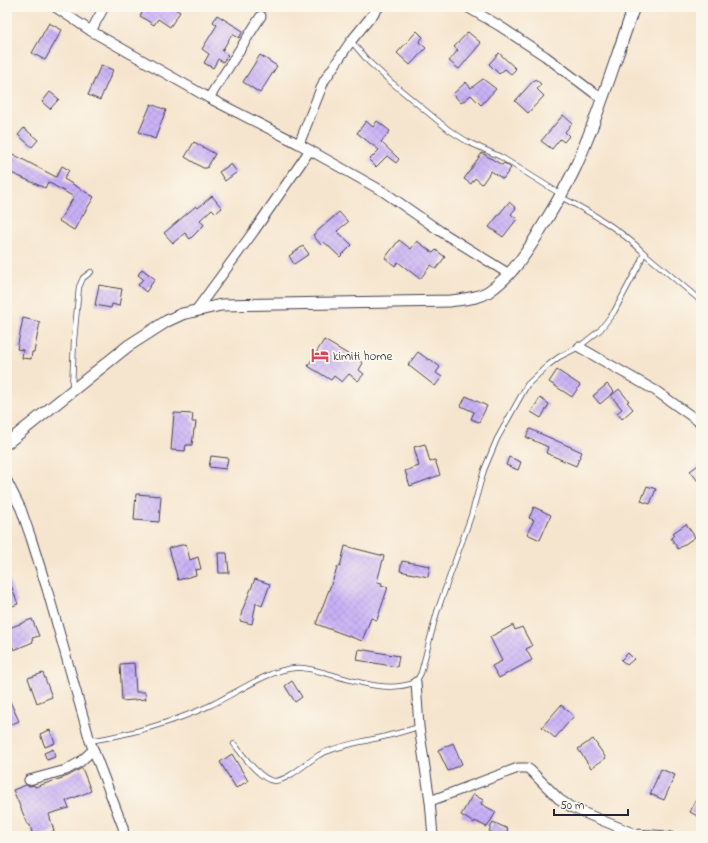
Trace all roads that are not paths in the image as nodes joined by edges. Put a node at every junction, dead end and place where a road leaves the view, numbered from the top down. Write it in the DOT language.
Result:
graph roads {
  1 [pos="55,7"];
  2 [pos="104,7"];
  3 [pos="379,7"];
  4 [pos="467,7"];
  5 [pos="634,7"];
  6 [pos="261,16"];
  7 [pos="91,30"];
  8 [pos="351,41"];
  9 [pos="209,98"];
  10 [pos="602,99"];
  11 [pos="299,144"];
  12 [pos="310,150"];
  13 [pos="561,196"];
  14 [pos="644,253"];
  15 [pos="91,272"];
  16 [pos="510,274"];
  17 [pos="701,301"];
  18 [pos="197,309"];
  19 [pos="579,347"];
  20 [pos="72,391"];
  21 [pos="701,423"];
  22 [pos="7,443"];
  23 [pos="7,481"];
  24 [pos="416,682"];
  25 [pos="419,727"];
  26 [pos="90,741"];
  27 [pos="234,744"];
  28 [pos="93,750"];
  29 [pos="29,780"];
  30 [pos="430,801"];
  31 [pos="124,836"];
  32 [pos="433,836"];
  33 [pos="669,836"];
  1 -- 7 [label="street"];
  2 -- 7 [label="street"];
  3 -- 8 [label="street"];
  4 -- 10 [label="street"];
  5 -- 10 [label="street"];
  6 -- 9 [label="street"];
  7 -- 9 [label="street"];
  8 -- 11 [label="street"];
  8 -- 13 [label="lane"];
  9 -- 11 [label="street"];
  10 -- 13 [label="street"];
  11 -- 12 [label="street"];
  12 -- 16 [label="street"];
  12 -- 18 [label="street"];
  13 -- 14 [label="lane"];
  13 -- 16 [label="street"];
  14 -- 17 [label="lane"];
  14 -- 19 [label="lane"];
  15 -- 20 [label="lane"];
  16 -- 18 [label="street"];
  18 -- 20 [label="street"];
  19 -- 21 [label="street"];
  19 -- 24 [label="lane"];
  20 -- 22 [label="street"];
  23 -- 26 [label="street"];
  24 -- 25 [label="street"];
  24 -- 26 [label="lane"];
  25 -- 27 [label="lane"];
  25 -- 30 [label="street"];
  26 -- 28 [label="street"];
  28 -- 29 [label="street"];
  28 -- 31 [label="street"];
  30 -- 32 [label="street"];
  30 -- 33 [label="street"];
}
